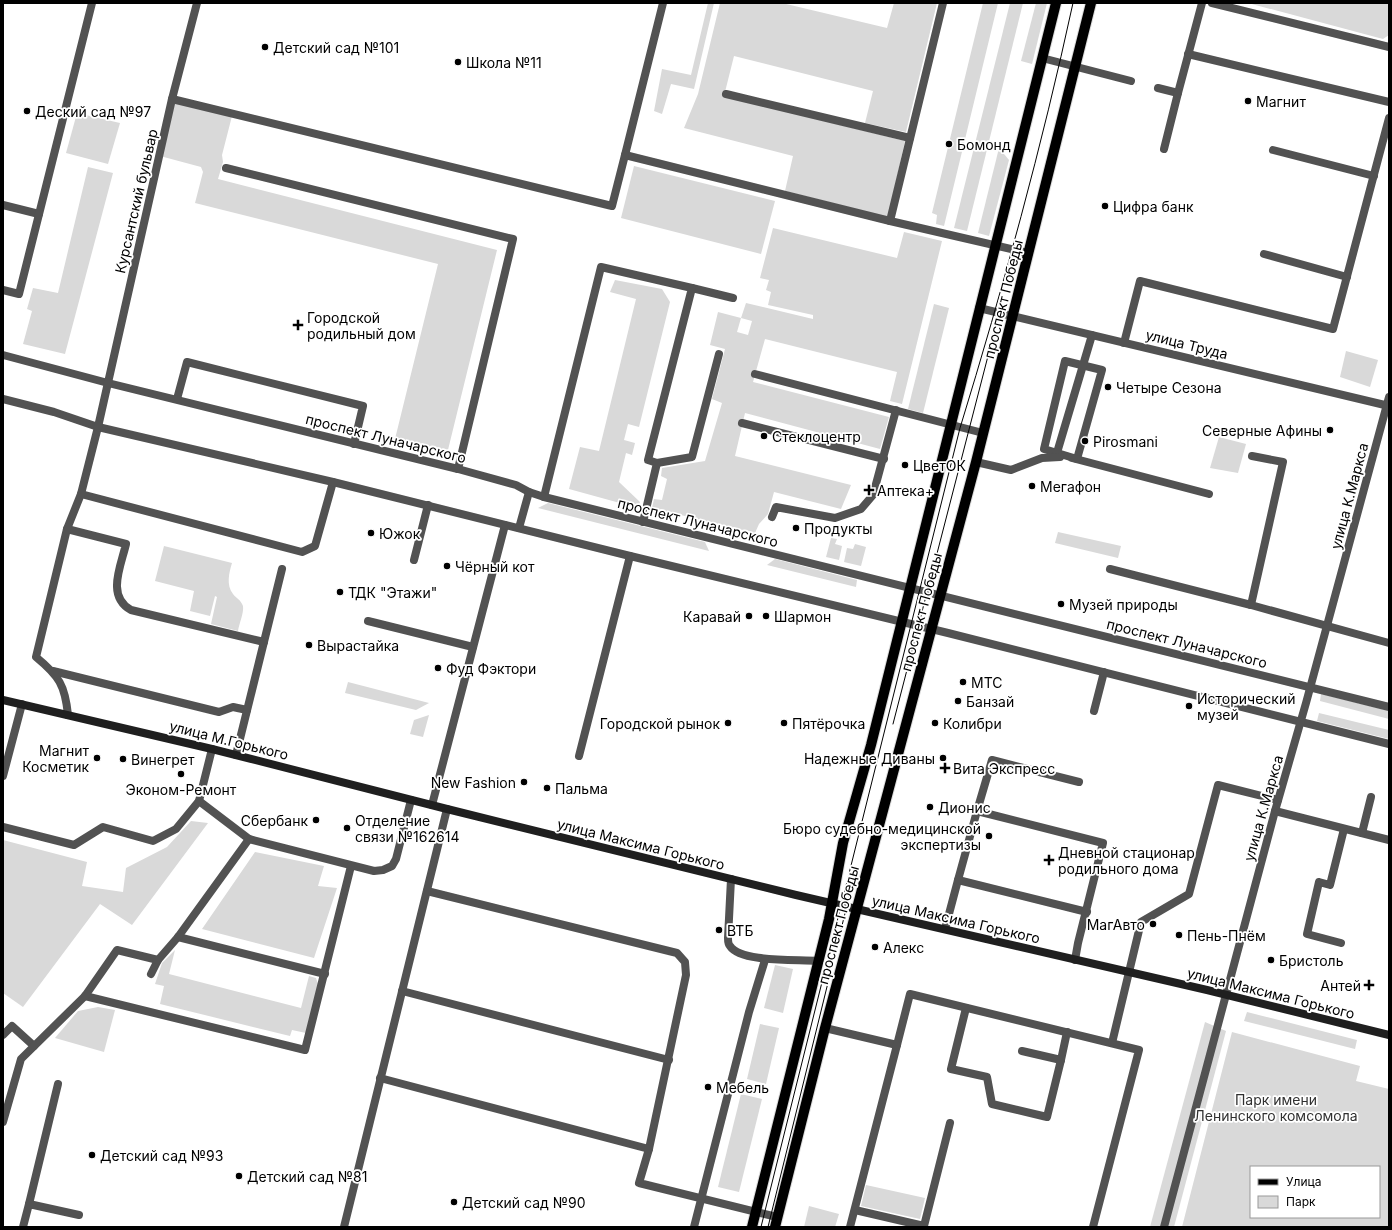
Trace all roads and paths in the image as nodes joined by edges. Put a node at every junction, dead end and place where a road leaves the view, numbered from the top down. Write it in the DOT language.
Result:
graph roads {
  1 [pos="92,3"];
  2 [pos="197,3"];
  3 [pos="663,3"];
  4 [pos="943,3"];
  5 [pos="1056,3"];
  6 [pos="1091,3"];
  7 [pos="1202,3"];
  8 [pos="1212,3"];
  9 [pos="1237,6"];
  10 [pos="1389,47"];
  11 [pos="1188,54"];
  12 [pos="1042,58"];
  13 [pos="1075,67"];
  14 [pos="1131,81"];
  15 [pos="1158,88"];
  16 [pos="1178,93"];
  17 [pos="726,94"];
  18 [pos="172,99"];
  19 [pos="1389,102"];
  20 [pos="1389,118"];
  21 [pos="910,138"];
  22 [pos="1164,149"];
  23 [pos="1273,150"];
  24 [pos="625,156"];
  25 [pos="226,168"];
  26 [pos="1374,176"];
  27 [pos="3,205"];
  28 [pos="39,214"];
  29 [pos="890,221"];
  30 [pos="995,246"];
  31 [pos="1028,253"];
  32 [pos="1264,254"];
  33 [pos="1348,277"];
  34 [pos="692,288"];
  35 [pos="3,290"];
  36 [pos="732,298"];
  37 [pos="979,308"];
  38 [pos="1014,316"];
  39 [pos="1092,335"];
  40 [pos="1124,342"];
  41 [pos="719,354"];
  42 [pos="3,355"];
  43 [pos="1084,366"];
  44 [pos="755,374"];
  45 [pos="108,383"];
  46 [pos="3,399"];
  47 [pos="177,399"];
  48 [pos="1388,403"];
  49 [pos="896,410"];
  50 [pos="742,423"];
  51 [pos="950,425"];
  52 [pos="98,426"];
  53 [pos="983,433"];
  54 [pos="354,444"];
  55 [pos="1056,455"];
  56 [pos="1252,456"];
  57 [pos="884,459"];
  58 [pos="1077,459"];
  59 [pos="976,462"];
  60 [pos="658,463"];
  61 [pos="458,470"];
  62 [pos="333,482"];
  63 [pos="529,492"];
  64 [pos="81,494"];
  65 [pos="1209,494"];
  66 [pos="544,497"];
  67 [pos="428,505"];
  68 [pos="772,517"];
  69 [pos="643,522"];
  70 [pos="504,525"];
  71 [pos="519,528"];
  72 [pos="67,530"];
  73 [pos="630,556"];
  74 [pos="414,560"];
  75 [pos="282,569"];
  76 [pos="1110,569"];
  77 [pos="909,587"];
  78 [pos="940,595"];
  79 [pos="1251,605"];
  80 [pos="368,621"];
  81 [pos="902,622"];
  82 [pos="1326,627"];
  83 [pos="931,629"];
  84 [pos="264,642"];
  85 [pos="1389,643"];
  86 [pos="473,647"];
  87 [pos="53,671"];
  88 [pos="1104,672"];
  89 [pos="1311,687"];
  90 [pos="3,700"];
  91 [pos="22,704"];
  92 [pos="1389,707"];
  93 [pos="247,710"];
  94 [pos="1094,711"];
  95 [pos="68,715"];
  96 [pos="1300,722"];
  97 [pos="1389,744"];
  98 [pos="212,749"];
  99 [pos="236,755"];
  100 [pos="579,756"];
  101 [pos="3,776"];
  102 [pos="1079,782"];
  103 [pos="1371,797"];
  104 [pos="411,800"];
  105 [pos="1278,800"];
  106 [pos="199,801"];
  107 [pos="432,805"];
  108 [pos="447,809"];
  109 [pos="977,811"];
  110 [pos="1275,811"];
  111 [pos="3,826"];
  112 [pos="1344,829"];
  113 [pos="1362,833"];
  114 [pos="249,839"];
  115 [pos="1389,840"];
  116 [pos="351,866"];
  117 [pos="731,880"];
  118 [pos="958,880"];
  119 [pos="427,891"];
  120 [pos="832,903"];
  121 [pos="857,909"];
  122 [pos="1087,912"];
  123 [pos="945,930"];
  124 [pos="178,937"];
  125 [pos="1341,943"];
  126 [pos="158,960"];
  127 [pos="765,960"];
  128 [pos="1076,960"];
  129 [pos="818,961"];
  130 [pos="1129,973"];
  131 [pos="151,974"];
  132 [pos="325,974"];
  133 [pos="402,991"];
  134 [pos="1225,994"];
  135 [pos="85,996"];
  136 [pos="966,1008"];
  137 [pos="825,1028"];
  138 [pos="1067,1032"];
  139 [pos="3,1035"];
  140 [pos="1389,1035"];
  141 [pos="1112,1043"];
  142 [pos="897,1045"];
  143 [pos="34,1046"];
  144 [pos="1022,1051"];
  145 [pos="669,1060"];
  146 [pos="1060,1060"];
  147 [pos="380,1078"];
  148 [pos="58,1084"];
  149 [pos="3,1122"];
  150 [pos="950,1123"];
  151 [pos="649,1149"];
  152 [pos="701,1199"];
  153 [pos="29,1204"];
  154 [pos="855,1210"];
  155 [pos="756,1211"];
  156 [pos="79,1215"];
  157 [pos="777,1216"];
  158 [pos="23,1227"];
  159 [pos="344,1227"];
  160 [pos="694,1227"];
  161 [pos="752,1227"];
  162 [pos="775,1227"];
  163 [pos="850,1227"];
  164 [pos="1093,1227"];
  165 [pos="1164,1227"];
  1 -- 28 [label="street"];
  2 -- 18 [label="street, Курсантский бульвар"];
  3 -- 24 [label="street"];
  4 -- 21 [label="street"];
  5 -- 12 [label="main road, проспект Победы"];
  6 -- 13 [label="main road, проспект Победы"];
  7 -- 11 [label="street"];
  8 -- 9 [label="street"];
  9 -- 10 [label="street"];
  11 -- 16 [label="street"];
  11 -- 19 [label="street"];
  12 -- 13 [label="street"];
  12 -- 30 [label="main road, проспект Победы"];
  13 -- 14 [label="street"];
  13 -- 31 [label="main road, проспект Победы"];
  15 -- 16 [label="street"];
  16 -- 22 [label="street"];
  17 -- 21 [label="street"];
  18 -- 24 [label="street"];
  18 -- 45 [label="street, Курсантский бульвар"];
  20 -- 26 [label="street"];
  21 -- 29 [label="street"];
  23 -- 26 [label="street"];
  24 -- 29 [label="street"];
  25 -- 61 [label="street"];
  26 -- 33 [label="street"];
  27 -- 28 [label="street"];
  28 -- 35 [label="street"];
  29 -- 30 [label="street"];
  30 -- 31 [label="street"];
  30 -- 37 [label="main road, проспект Победы"];
  31 -- 38 [label="main road, проспект Победы"];
  32 -- 33 [label="street"];
  33 -- 40 [label="street"];
  34 -- 36 [label="street"];
  34 -- 60 [label="street"];
  34 -- 66 [label="street"];
  37 -- 38 [label="street, улица Труда"];
  37 -- 51 [label="main road, проспект Победы"];
  38 -- 39 [label="street, улица Труда"];
  38 -- 53 [label="main road, проспект Победы"];
  39 -- 40 [label="street, улица Труда"];
  39 -- 43 [label="street"];
  40 -- 48 [label="street, улица Труда"];
  41 -- 60 [label="street"];
  42 -- 45 [label="street, проспект Луначарского"];
  43 -- 55 [label="street"];
  43 -- 55 [label="street"];
  43 -- 58 [label="street"];
  44 -- 49 [label="street"];
  45 -- 47 [label="street, проспект Луначарского"];
  45 -- 52 [label="street, Курсантский бульвар"];
  46 -- 52 [label="street"];
  47 -- 54 [label="street, проспект Луначарского"];
  47 -- 54 [label="street"];
  48 -- 82 [label="street, улица К.Маркса"];
  49 -- 51 [label="street"];
  49 -- 57 [label="street"];
  50 -- 57 [label="street"];
  51 -- 53 [label="street"];
  51 -- 77 [label="main road, проспект Победы"];
  52 -- 62 [label="street"];
  52 -- 64 [label="street, Курсантский бульвар"];
  53 -- 59 [label="main road, проспект Победы"];
  54 -- 61 [label="street, проспект Луначарского"];
  55 -- 58 [label="street"];
  55 -- 59 [label="street"];
  56 -- 79 [label="street"];
  57 -- 68 [label="street"];
  58 -- 65 [label="street"];
  59 -- 78 [label="main road, проспект Победы"];
  60 -- 69 [label="street"];
  61 -- 63 [label="street, проспект Луначарского"];
  62 -- 64 [label="street"];
  62 -- 67 [label="street"];
  63 -- 66 [label="street, проспект Луначарского"];
  63 -- 71 [label="street"];
  64 -- 72 [label="street, Курсантский бульвар"];
  66 -- 69 [label="street, проспект Луначарского"];
  67 -- 70 [label="street"];
  67 -- 74 [label="street"];
  69 -- 77 [label="street, проспект Луначарского"];
  70 -- 71 [label="street"];
  70 -- 86 [label="street"];
  71 -- 73 [label="street"];
  72 -- 84 [label="street"];
  72 -- 87 [label="street, Курсантский бульвар"];
  73 -- 81 [label="street"];
  73 -- 100 [label="street"];
  75 -- 84 [label="street"];
  76 -- 79 [label="street"];
  77 -- 78 [label="street, проспект Луначарского"];
  77 -- 81 [label="main road, проспект Победы"];
  78 -- 83 [label="main road, проспект Победы"];
  78 -- 89 [label="street, проспект Луначарского"];
  79 -- 82 [label="street"];
  80 -- 86 [label="street"];
  81 -- 83 [label="street"];
  81 -- 120 [label="main road, проспект Победы"];
  82 -- 85 [label="street"];
  82 -- 89 [label="street, улица К.Маркса"];
  83 -- 88 [label="street"];
  83 -- 121 [label="main road, проспект Победы"];
  84 -- 93 [label="street"];
  86 -- 107 [label="street"];
  87 -- 93 [label="street"];
  87 -- 95 [label="street"];
  88 -- 94 [label="street"];
  88 -- 96 [label="street"];
  89 -- 92 [label="street, проспект Луначарского"];
  89 -- 96 [label="street, улица К.Маркса"];
  90 -- 91 [label="street, улица М.Горького"];
  91 -- 95 [label="street, улица М.Горького"];
  91 -- 101 [label="street"];
  93 -- 99 [label="street"];
  95 -- 98 [label="street, улица М.Горького"];
  96 -- 97 [label="street"];
  96 -- 105 [label="street, улица К.Маркса"];
  98 -- 99 [label="street, улица М.Горького"];
  98 -- 106 [label="street"];
  99 -- 104 [label="street, улица М.Горького"];
  102 -- 109 [label="street"];
  103 -- 113 [label="street"];
  104 -- 107 [label="street, улица М.Горького"];
  104 -- 116 [label="street"];
  105 -- 110 [label="street, улица К.Маркса"];
  105 -- 130 [label="street"];
  106 -- 111 [label="street"];
  106 -- 114 [label="street"];
  107 -- 108 [label="street, улица М.Горького"];
  108 -- 117 [label="street, улица Максима Горького"];
  108 -- 119 [label="street"];
  109 -- 118 [label="street"];
  109 -- 122 [label="street"];
  110 -- 112 [label="street"];
  110 -- 134 [label="street, улица К.Маркса"];
  112 -- 113 [label="street"];
  112 -- 125 [label="street"];
  113 -- 115 [label="street"];
  114 -- 116 [label="street"];
  114 -- 124 [label="street"];
  116 -- 132 [label="street"];
  117 -- 120 [label="street, улица Максима Горького"];
  117 -- 127 [label="street"];
  118 -- 122 [label="street"];
  118 -- 123 [label="street"];
  119 -- 133 [label="street"];
  119 -- 145 [label="street"];
  120 -- 121 [label="street, улица Максима Горького"];
  120 -- 129 [label="main road, проспект Победы"];
  121 -- 123 [label="street, улица Максима Горького"];
  121 -- 137 [label="main road, проспект Победы"];
  122 -- 128 [label="street"];
  123 -- 128 [label="street, улица Максима Горького"];
  124 -- 126 [label="street"];
  124 -- 132 [label="street"];
  126 -- 131 [label="street"];
  126 -- 135 [label="street"];
  127 -- 129 [label="street"];
  127 -- 152 [label="street"];
  128 -- 130 [label="street, улица Максима Горького"];
  129 -- 155 [label="main road, проспект Победы"];
  130 -- 134 [label="street, улица Максима Горького"];
  130 -- 141 [label="street"];
  132 -- 135 [label="street"];
  133 -- 145 [label="street"];
  133 -- 147 [label="street"];
  134 -- 140 [label="street, улица Максима Горького"];
  134 -- 165 [label="street, улица К.Маркса"];
  135 -- 143 [label="street"];
  136 -- 138 [label="street"];
  136 -- 142 [label="street"];
  136 -- 146 [label="street"];
  137 -- 142 [label="street"];
  137 -- 157 [label="main road, проспект Победы"];
  138 -- 141 [label="street"];
  138 -- 146 [label="street"];
  139 -- 143 [label="street"];
  141 -- 164 [label="street"];
  142 -- 154 [label="street"];
  143 -- 149 [label="street"];
  144 -- 146 [label="street"];
  145 -- 151 [label="street"];
  147 -- 151 [label="street"];
  147 -- 159 [label="street"];
  148 -- 153 [label="street"];
  150 -- 154 [label="street"];
  151 -- 152 [label="street"];
  152 -- 155 [label="street"];
  152 -- 160 [label="street"];
  153 -- 156 [label="street"];
  153 -- 158 [label="street"];
  154 -- 163 [label="street"];
  155 -- 157 [label="street"];
  155 -- 161 [label="main road, проспект Победы"];
  157 -- 162 [label="main road, проспект Победы"];
}
